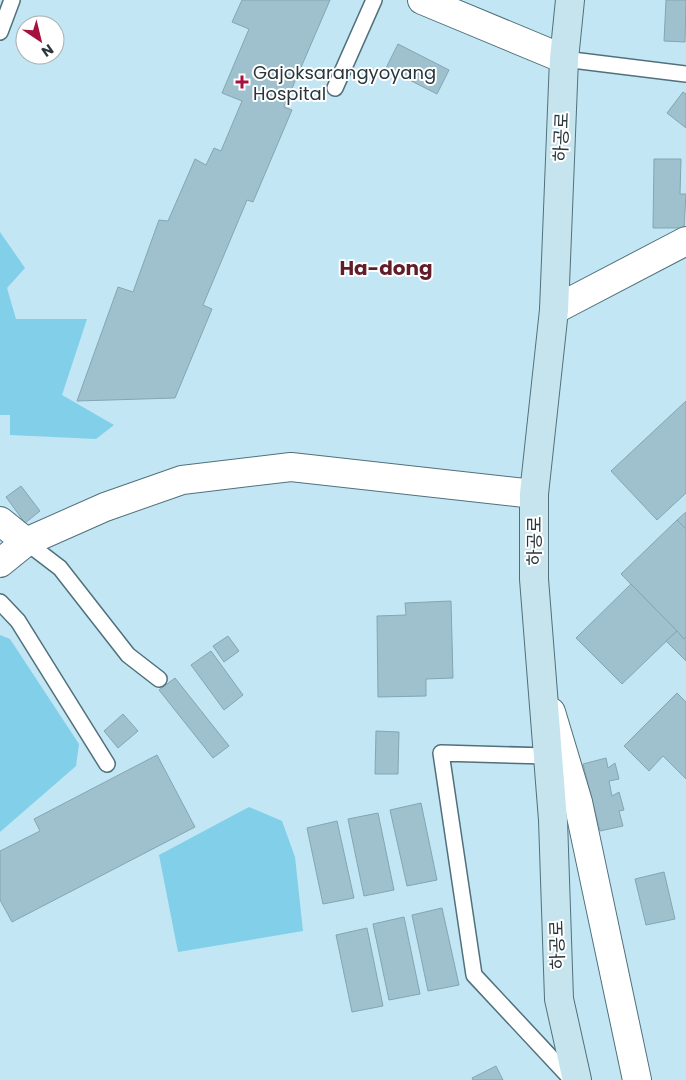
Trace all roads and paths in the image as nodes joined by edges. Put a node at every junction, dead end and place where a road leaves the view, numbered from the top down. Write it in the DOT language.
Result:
graph roads {
  1 [pos="12,0"];
  2 [pos="374,0"];
  3 [pos="422,0"];
  4 [pos="570,0"];
  5 [pos="0,32"];
  6 [pos="564,59"];
  7 [pos="686,74"];
  8 [pos="335,88"];
  9 [pos="686,241"];
  10 [pos="554,310"];
  11 [pos="534,494"];
  12 [pos="0,521"];
  13 [pos="26,542"];
  14 [pos="0,563"];
  15 [pos="0,602"];
  16 [pos="159,679"];
  17 [pos="543,687"];
  18 [pos="548,756"];
  19 [pos="106,764"];
  20 [pos="572,1080"];
  21 [pos="577,1080"];
  22 [pos="637,1080"];
  1 -- 5 [label="lane"];
  2 -- 8 [label="lane"];
  3 -- 6 [label="street"];
  4 -- 6 [label="main road, 하공로"];
  6 -- 7 [label="lane"];
  6 -- 10 [label="main road, 하공로"];
  9 -- 10 [label="street"];
  10 -- 11 [label="main road, 하공로"];
  11 -- 13 [label="street"];
  11 -- 17 [label="main road, 하공로"];
  12 -- 13 [label="street"];
  13 -- 14 [label="street"];
  13 -- 16 [label="lane"];
  15 -- 19 [label="lane"];
  17 -- 18 [label="main road, 하공로"];
  17 -- 22 [label="street"];
  18 -- 20 [label="lane"];
  18 -- 21 [label="main road, 하공로"];
}
